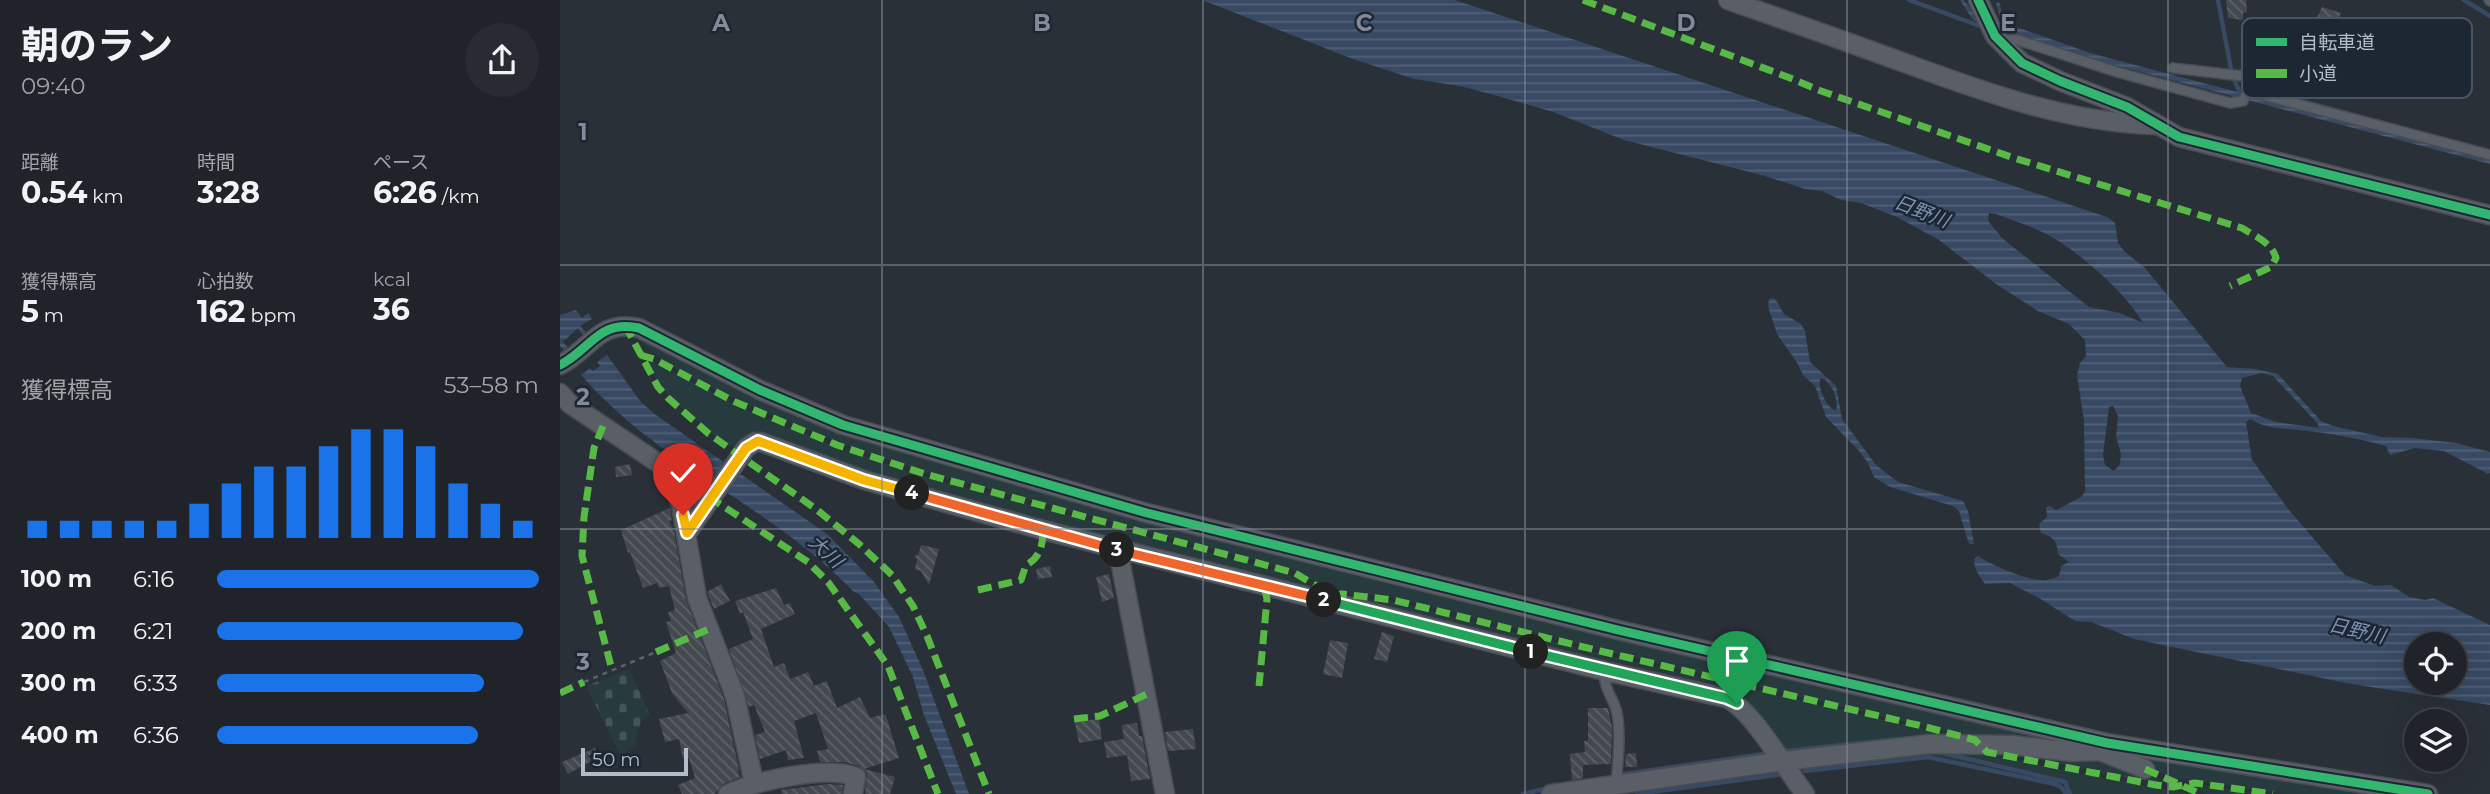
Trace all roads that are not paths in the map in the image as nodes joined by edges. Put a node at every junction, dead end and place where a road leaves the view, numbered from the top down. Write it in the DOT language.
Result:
graph roads {
  1 [pos="1728,0"];
  2 [pos="1978,0"];
  3 [pos="1993,29"];
  4 [pos="2173,68"];
  5 [pos="2242,76"];
  6 [pos="2245,98"];
  7 [pos="2274,98"];
  8 [pos="2158,125"];
  9 [pos="2490,155"];
  10 [pos="2490,215"];
  11 [pos="561,364"];
  12 [pos="560,393"];
  13 [pos="668,470"];
  14 [pos="691,485"];
  15 [pos="687,533"];
  16 [pos="1118,550"];
  17 [pos="1605,671"];
  18 [pos="2104,747"];
  19 [pos="1784,761"];
  20 [pos="2145,769"];
  21 [pos="754,783"];
  22 [pos="1616,785"];
  23 [pos="1803,793"];
  24 [pos="728,794"];
  25 [pos="853,794"];
  26 [pos="1165,794"];
  27 [pos="1551,794"];
  28 [pos="2428,794"];
  1 -- 8 [label="street"];
  2 -- 3 [label="street"];
  3 -- 6 [label="lane"];
  3 -- 8 [label="street"];
  4 -- 5 [label="lane"];
  7 -- 9 [label="lane"];
  8 -- 10 [label="street"];
  11 -- 18 [label="street"];
  12 -- 13 [label="street"];
  13 -- 14 [label="street"];
  13 -- 15 [label="street"];
  15 -- 16 [label="street"];
  15 -- 21 [label="street"];
  16 -- 17 [label="street"];
  16 -- 26 [label="street"];
  17 -- 19 [label="street"];
  17 -- 22 [label="lane"];
  18 -- 19 [label="street"];
  18 -- 20 [label="street"];
  18 -- 28 [label="street"];
  19 -- 22 [label="street"];
  19 -- 23 [label="street"];
  21 -- 24 [label="street"];
  21 -- 25 [label="street"];
  22 -- 27 [label="street"];
}
